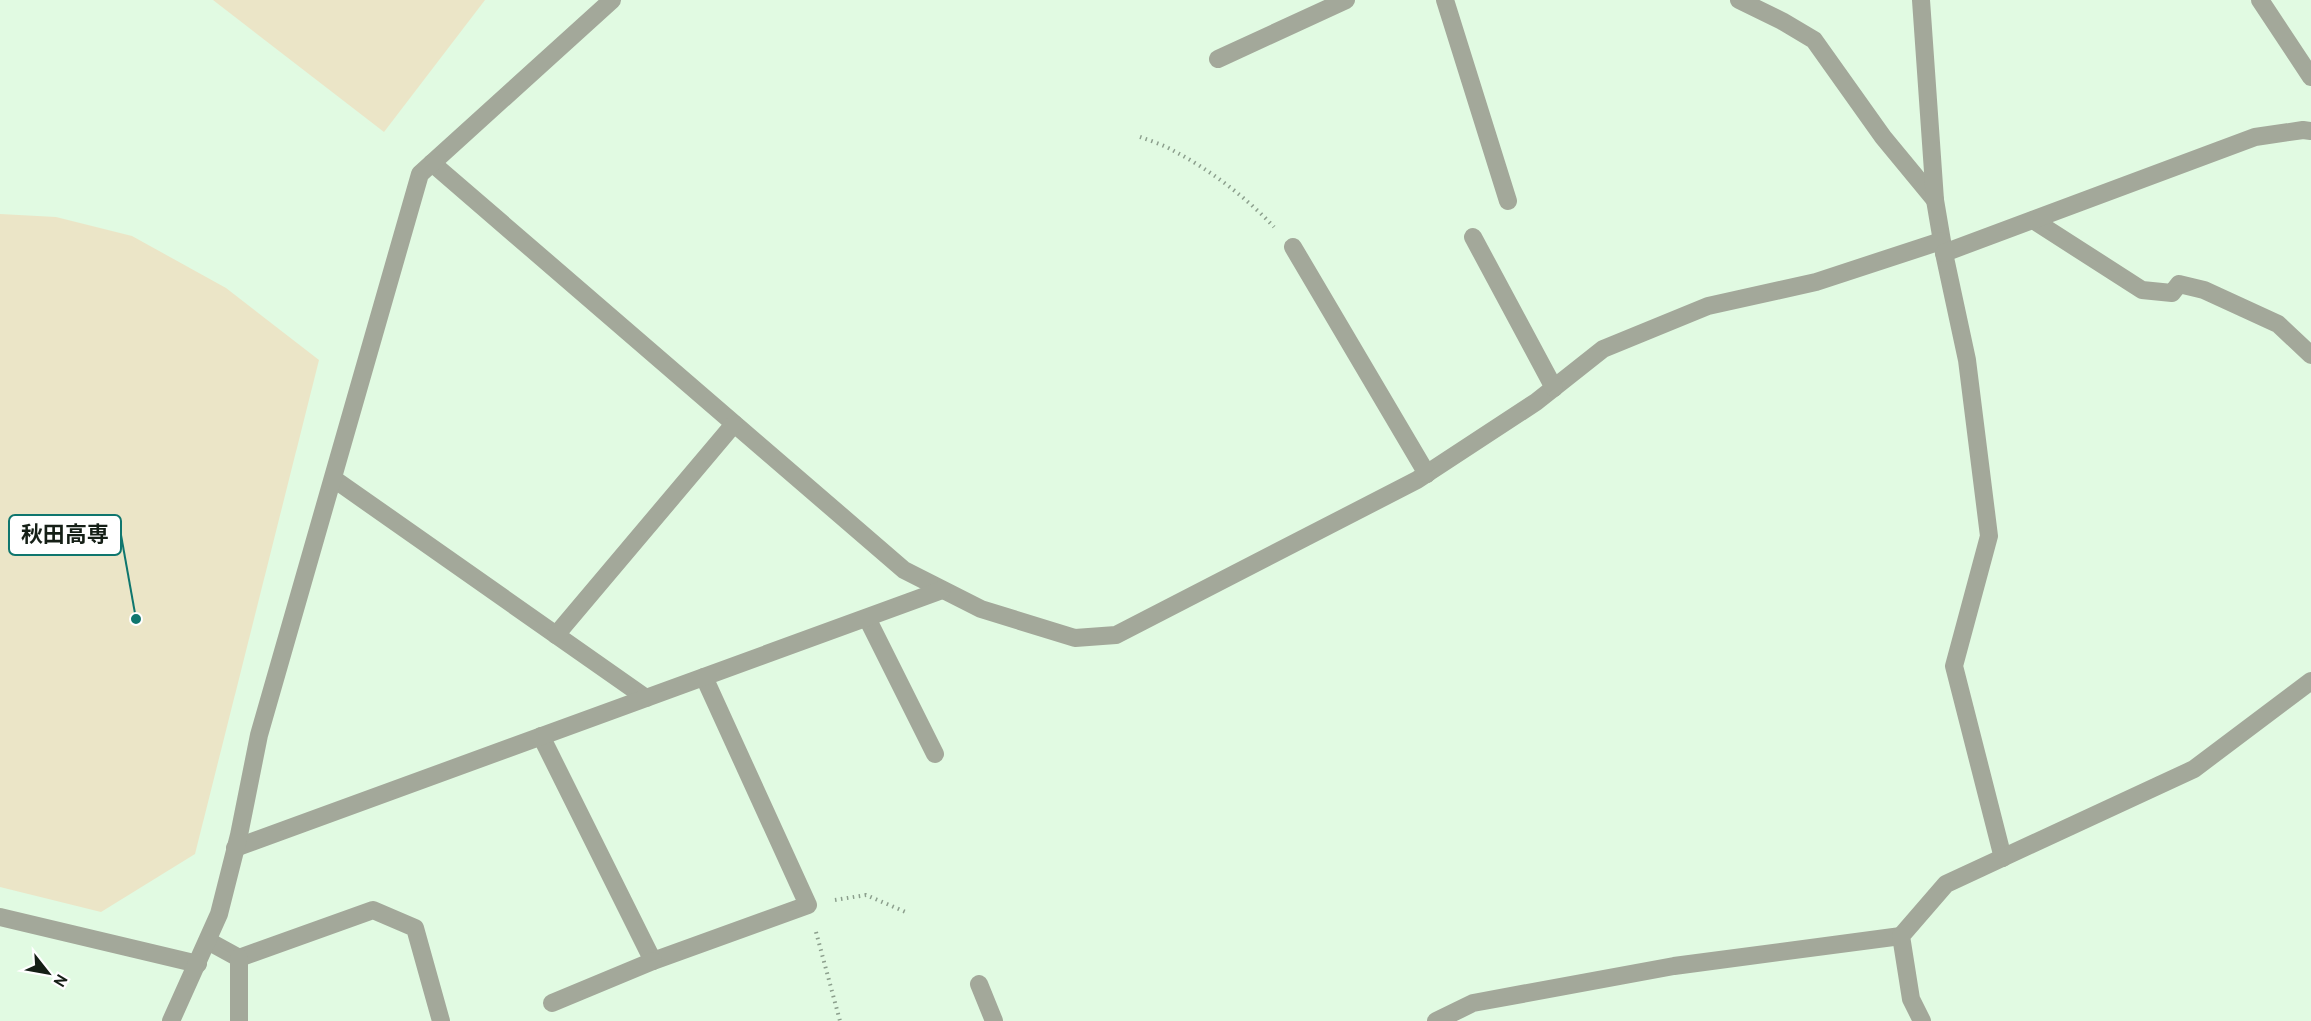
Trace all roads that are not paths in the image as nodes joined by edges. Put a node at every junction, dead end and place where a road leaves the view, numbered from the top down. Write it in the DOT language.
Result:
graph roads {
  1 [pos="612,0"];
  2 [pos="1346,0"];
  3 [pos="1445,0"];
  4 [pos="1738,0"];
  5 [pos="1922,0"];
  6 [pos="2260,0"];
  7 [pos="1218,59"];
  8 [pos="2311,76"];
  9 [pos="2311,131"];
  10 [pos="432,163"];
  11 [pos="1935,200"];
  12 [pos="1508,201"];
  13 [pos="2033,220"];
  14 [pos="1473,237"];
  15 [pos="1293,247"];
  16 [pos="1942,247"];
  17 [pos="2311,355"];
  18 [pos="1554,388"];
  19 [pos="734,424"];
  20 [pos="1427,474"];
  21 [pos="334,479"];
  22 [pos="942,590"];
  23 [pos="867,618"];
  24 [pos="556,635"];
  25 [pos="704,677"];
  26 [pos="2311,681"];
  27 [pos="646,698"];
  28 [pos="541,736"];
  29 [pos="935,754"];
  30 [pos="236,848"];
  31 [pos="2003,858"];
  32 [pos="0,917"];
  33 [pos="1901,936"];
  34 [pos="208,941"];
  35 [pos="239,958"];
  36 [pos="653,961"];
  37 [pos="198,964"];
  38 [pos="979,984"];
  39 [pos="552,1003"];
  40 [pos="171,1021"];
  41 [pos="238,1021"];
  42 [pos="441,1021"];
  43 [pos="994,1021"];
  44 [pos="1436,1021"];
  45 [pos="1922,1021"];
  1 -- 10 [label="street"];
  2 -- 7 [label="street"];
  3 -- 12 [label="street"];
  4 -- 11 [label="street"];
  5 -- 11 [label="street"];
  6 -- 8 [label="street"];
  9 -- 13 [label="street"];
  10 -- 19 [label="street"];
  10 -- 21 [label="street"];
  11 -- 16 [label="street"];
  13 -- 16 [label="street"];
  13 -- 17 [label="street"];
  14 -- 18 [label="street"];
  15 -- 20 [label="street"];
  16 -- 18 [label="street"];
  16 -- 31 [label="street"];
  18 -- 20 [label="street"];
  19 -- 22 [label="street"];
  19 -- 24 [label="street"];
  20 -- 22 [label="street"];
  21 -- 24 [label="street"];
  21 -- 30 [label="street"];
  22 -- 23 [label="street"];
  23 -- 25 [label="street"];
  23 -- 29 [label="street"];
  24 -- 27 [label="street"];
  25 -- 27 [label="street"];
  25 -- 36 [label="street"];
  26 -- 31 [label="street"];
  27 -- 28 [label="street"];
  28 -- 30 [label="street"];
  28 -- 36 [label="street"];
  30 -- 34 [label="street"];
  31 -- 33 [label="street"];
  32 -- 37 [label="street"];
  33 -- 44 [label="street"];
  33 -- 45 [label="street"];
  34 -- 35 [label="street"];
  34 -- 37 [label="street"];
  35 -- 41 [label="street"];
  35 -- 42 [label="street"];
  36 -- 39 [label="street"];
  37 -- 40 [label="street"];
  38 -- 43 [label="street"];
}
